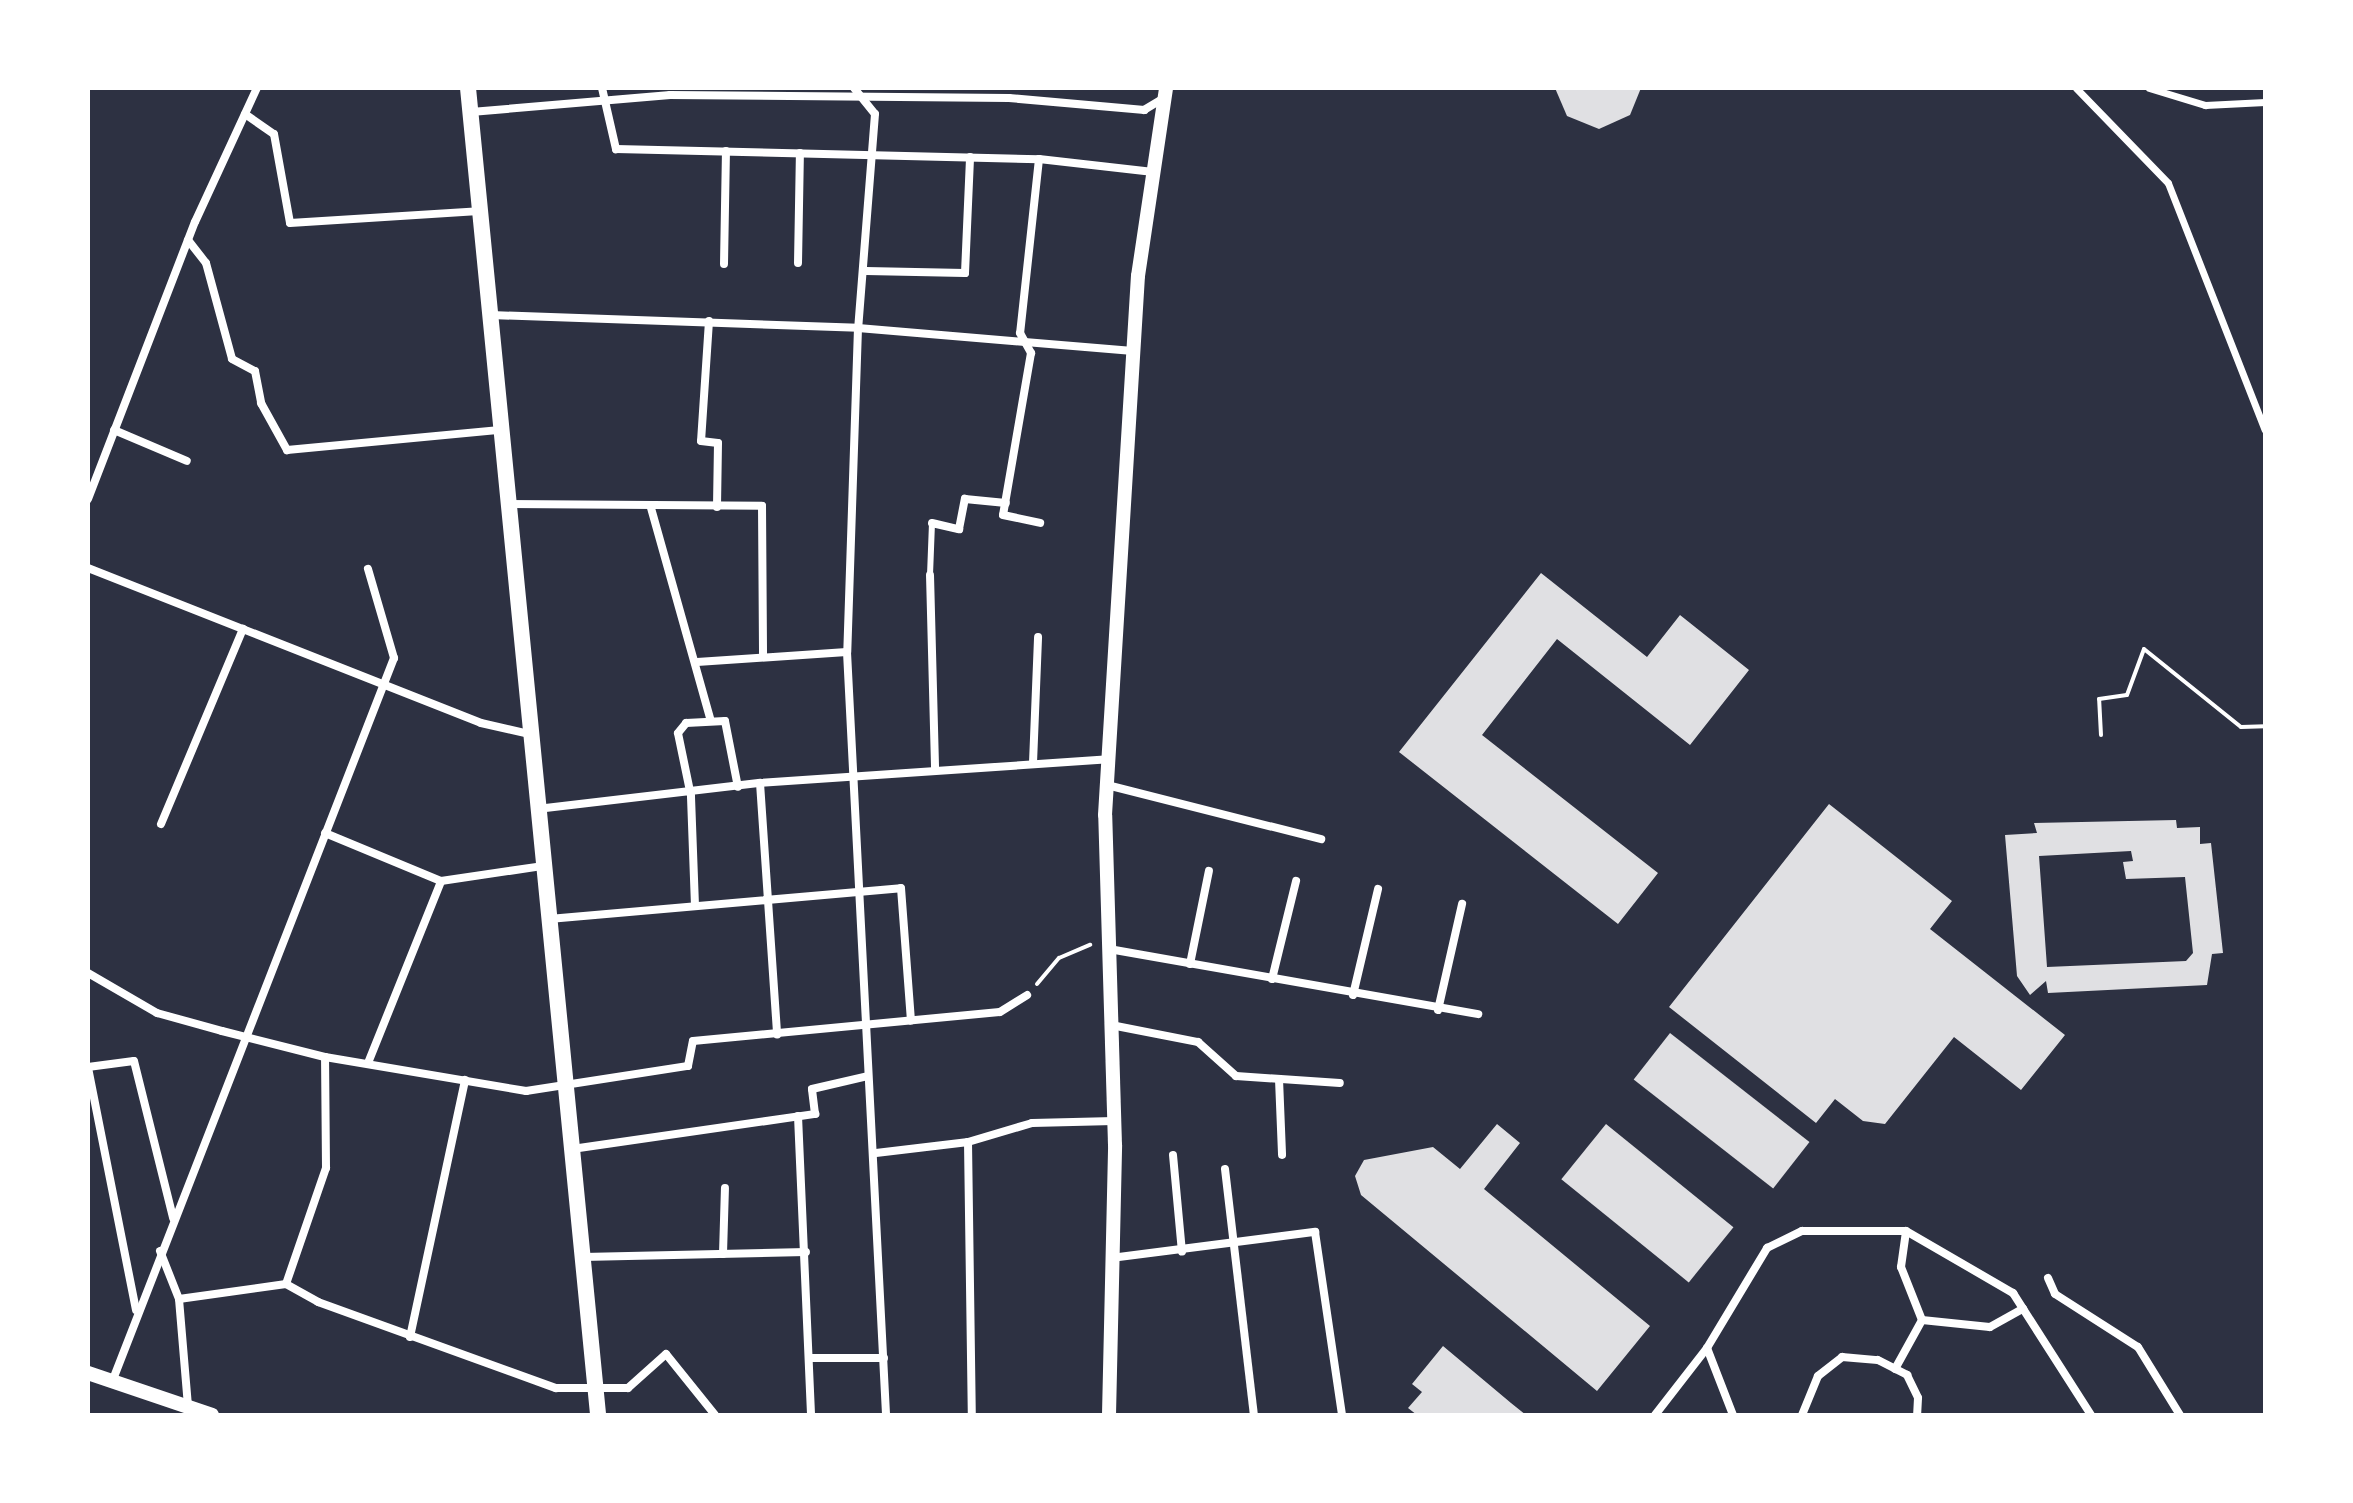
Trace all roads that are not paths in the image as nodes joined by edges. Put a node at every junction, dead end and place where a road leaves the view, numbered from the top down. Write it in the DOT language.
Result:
graph roads {
  1 [pos="257,88"];
  2 [pos="468,88"];
  3 [pos="602,88"];
  4 [pos="748,88"];
  5 [pos="854,88"];
  6 [pos="933,88"];
  7 [pos="1009,88"];
  8 [pos="2076,88"];
  9 [pos="2149,88"];
  10 [pos="670,92"];
  11 [pos="1166,93"];
  12 [pos="1009,98"];
  13 [pos="601,99"];
  14 [pos="933,99"];
  15 [pos="746,101"];
  16 [pos="862,101"];
  17 [pos="2265,102"];
  18 [pos="470,112"];
  19 [pos="245,114"];
  20 [pos="726,151"];
  21 [pos="800,153"];
  22 [pos="876,154"];
  23 [pos="970,157"];
  24 [pos="1039,159"];
  25 [pos="1153,172"];
  26 [pos="479,211"];
  27 [pos="188,240"];
  28 [pos="798,263"];
  29 [pos="724,264"];
  30 [pos="866,271"];
  31 [pos="489,315"];
  32 [pos="709,321"];
  33 [pos="858,328"];
  34 [pos="1026,342"];
  35 [pos="1133,351"];
  36 [pos="114,430"];
  37 [pos="500,430"];
  38 [pos="2265,430"];
  39 [pos="187,461"];
  40 [pos="88,466"];
  41 [pos="99,470"];
  42 [pos="88,499"];
  43 [pos="1006,503"];
  44 [pos="507,504"];
  45 [pos="717,507"];
  46 [pos="651,508"];
  47 [pos="932,523"];
  48 [pos="1040,523"];
  49 [pos="88,568"];
  50 [pos="368,569"];
  51 [pos="930,575"];
  52 [pos="243,629"];
  53 [pos="1038,637"];
  54 [pos="847,652"];
  55 [pos="763,657"];
  56 [pos="697,662"];
  57 [pos="383,685"];
  58 [pos="711,721"];
  59 [pos="529,734"];
  60 [pos="1108,759"];
  61 [pos="1033,763"];
  62 [pos="935,769"];
  63 [pos="850,778"];
  64 [pos="760,783"];
  65 [pos="1107,785"];
  66 [pos="738,787"];
  67 [pos="691,796"];
  68 [pos="537,809"];
  69 [pos="161,824"];
  70 [pos="325,833"];
  71 [pos="1321,839"];
  72 [pos="542,866"];
  73 [pos="1209,871"];
  74 [pos="441,881"];
  75 [pos="1296,881"];
  76 [pos="1378,889"];
  77 [pos="855,891"];
  78 [pos="769,899"];
  79 [pos="1462,904"];
  80 [pos="695,906"];
  81 [pos="548,919"];
  82 [pos="1109,943"];
  83 [pos="1190,964"];
  84 [pos="88,973"];
  85 [pos="1272,979"];
  86 [pos="1027,995"];
  87 [pos="1353,995"];
  88 [pos="1438,1010"];
  89 [pos="1478,1014"];
  90 [pos="911,1021"];
  91 [pos="1111,1025"];
  92 [pos="862,1026"];
  93 [pos="777,1034"];
  94 [pos="245,1036"];
  95 [pos="325,1057"];
  96 [pos="368,1063"];
  97 [pos="88,1067"];
  98 [pos="868,1076"];
  99 [pos="1279,1079"];
  100 [pos="465,1080"];
  101 [pos="1340,1083"];
  102 [pos="565,1085"];
  103 [pos="798,1116"];
  104 [pos="1114,1121"];
  105 [pos="968,1142"];
  106 [pos="572,1150"];
  107 [pos="876,1153"];
  108 [pos="1173,1155"];
  109 [pos="1282,1155"];
  110 [pos="1225,1169"];
  111 [pos="725,1188"];
  112 [pos="173,1218"];
  113 [pos="1906,1231"];
  114 [pos="1234,1247"];
  115 [pos="160,1251"];
  116 [pos="806,1252"];
  117 [pos="1182,1252"];
  118 [pos="723,1254"];
  119 [pos="582,1257"];
  120 [pos="1111,1258"];
  121 [pos="2048,1278"];
  122 [pos="286,1284"];
  123 [pos="179,1299"];
  124 [pos="2023,1309"];
  125 [pos="136,1311"];
  126 [pos="1922,1320"];
  127 [pos="410,1337"];
  128 [pos="1707,1348"];
  129 [pos="810,1358"];
  130 [pos="884,1358"];
  131 [pos="1895,1369"];
  132 [pos="88,1373"];
  133 [pos="112,1382"];
  134 [pos="596,1393"];
  135 [pos="188,1406"];
  136 [pos="1342,1414"];
  137 [pos="212,1415"];
  138 [pos="598,1415"];
  139 [pos="715,1415"];
  140 [pos="811,1415"];
  141 [pos="886,1415"];
  142 [pos="972,1415"];
  143 [pos="1109,1415"];
  144 [pos="1254,1415"];
  145 [pos="1334,1415"];
  146 [pos="1655,1415"];
  147 [pos="1733,1415"];
  148 [pos="1802,1415"];
  149 [pos="1917,1415"];
  150 [pos="2091,1415"];
  151 [pos="2180,1415"];
  1 -- 19 [label="street"];
  2 -- 18 [label="main road"];
  3 -- 13 [label="street"];
  4 -- 15 [label="street"];
  5 -- 16 [label="street"];
  6 -- 14 [label="street"];
  7 -- 12 [label="street"];
  8 -- 38 [label="street"];
  9 -- 17 [label="street"];
  10 -- 13 [label="street"];
  10 -- 15 [label="street"];
  11 -- 12 [label="street"];
  11 -- 25 [label="street"];
  12 -- 14 [label="street"];
  13 -- 18 [label="street"];
  13 -- 20 [label="street"];
  14 -- 16 [label="street"];
  15 -- 16 [label="street"];
  16 -- 22 [label="street"];
  18 -- 26 [label="main road"];
  19 -- 26 [label="street"];
  19 -- 27 [label="street"];
  20 -- 21 [label="street"];
  20 -- 29 [label="street"];
  21 -- 22 [label="street"];
  21 -- 28 [label="street"];
  22 -- 23 [label="street"];
  22 -- 30 [label="street"];
  23 -- 24 [label="street"];
  23 -- 30 [label="street"];
  24 -- 25 [label="street"];
  24 -- 34 [label="street"];
  25 -- 35 [label="street"];
  26 -- 31 [label="main road"];
  27 -- 36 [label="street"];
  27 -- 37 [label="street"];
  30 -- 33 [label="street"];
  31 -- 32 [label="street"];
  31 -- 37 [label="main road"];
  32 -- 33 [label="street"];
  32 -- 45 [label="street"];
  33 -- 34 [label="street"];
  33 -- 54 [label="street"];
  34 -- 35 [label="street"];
  34 -- 43 [label="street"];
  35 -- 60 [label="street"];
  36 -- 39 [label="street"];
  36 -- 41 [label="street"];
  37 -- 44 [label="main road"];
  40 -- 41 [label="street"];
  41 -- 42 [label="street"];
  43 -- 47 [label="street"];
  43 -- 48 [label="street"];
  44 -- 46 [label="street"];
  44 -- 59 [label="main road"];
  45 -- 46 [label="street"];
  45 -- 55 [label="street"];
  46 -- 56 [label="street"];
  47 -- 51 [label="lane"];
  49 -- 52 [label="street"];
  50 -- 57 [label="street"];
  51 -- 62 [label="street"];
  52 -- 57 [label="street"];
  52 -- 69 [label="street"];
  53 -- 61 [label="street"];
  54 -- 55 [label="street"];
  54 -- 63 [label="street"];
  55 -- 56 [label="street"];
  56 -- 58 [label="street"];
  57 -- 59 [label="street"];
  57 -- 70 [label="street"];
  58 -- 66 [label="street"];
  58 -- 67 [label="street"];
  59 -- 68 [label="main road"];
  60 -- 61 [label="street"];
  60 -- 65 [label="street"];
  61 -- 62 [label="street"];
  62 -- 63 [label="street"];
  63 -- 64 [label="street"];
  63 -- 77 [label="street"];
  64 -- 66 [label="street"];
  64 -- 78 [label="street"];
  65 -- 71 [label="street"];
  65 -- 82 [label="street"];
  66 -- 67 [label="street"];
  67 -- 68 [label="street"];
  67 -- 80 [label="street"];
  68 -- 72 [label="main road"];
  70 -- 74 [label="street"];
  70 -- 94 [label="street"];
  72 -- 74 [label="street"];
  72 -- 81 [label="main road"];
  73 -- 83 [label="street"];
  74 -- 96 [label="street"];
  75 -- 85 [label="street"];
  76 -- 87 [label="street"];
  77 -- 78 [label="street"];
  77 -- 90 [label="street"];
  77 -- 92 [label="street"];
  78 -- 80 [label="street"];
  78 -- 93 [label="street"];
  79 -- 88 [label="street"];
  80 -- 81 [label="street"];
  81 -- 102 [label="main road"];
  82 -- 83 [label="street"];
  82 -- 91 [label="street"];
  83 -- 85 [label="street"];
  84 -- 94 [label="street"];
  85 -- 87 [label="street"];
  86 -- 90 [label="street"];
  87 -- 88 [label="street"];
  88 -- 89 [label="street"];
  90 -- 92 [label="street"];
  91 -- 99 [label="street"];
  91 -- 104 [label="street"];
  92 -- 93 [label="street"];
  92 -- 98 [label="street"];
  93 -- 102 [label="street"];
  94 -- 95 [label="street"];
  94 -- 112 [label="street"];
  95 -- 96 [label="street"];
  95 -- 122 [label="street"];
  96 -- 100 [label="street"];
  97 -- 112 [label="street"];
  97 -- 125 [label="street"];
  98 -- 103 [label="street"];
  98 -- 107 [label="street"];
  99 -- 101 [label="street"];
  99 -- 109 [label="street"];
  100 -- 102 [label="street"];
  100 -- 127 [label="street"];
  102 -- 106 [label="main road"];
  103 -- 106 [label="street"];
  103 -- 116 [label="street"];
  104 -- 105 [label="street"];
  104 -- 120 [label="street"];
  105 -- 107 [label="street"];
  105 -- 142 [label="street"];
  106 -- 119 [label="main road"];
  107 -- 130 [label="street"];
  108 -- 117 [label="street"];
  110 -- 114 [label="street"];
  111 -- 118 [label="street"];
  112 -- 115 [label="street"];
  113 -- 124 [label="street"];
  113 -- 126 [label="street"];
  113 -- 128 [label="street"];
  114 -- 117 [label="street"];
  114 -- 136 [label="street"];
  114 -- 144 [label="street"];
  115 -- 123 [label="street"];
  115 -- 125 [label="street"];
  116 -- 118 [label="street"];
  116 -- 129 [label="street"];
  117 -- 120 [label="street"];
  118 -- 119 [label="street"];
  119 -- 134 [label="main road"];
  120 -- 143 [label="street"];
  121 -- 151 [label="street"];
  122 -- 123 [label="street"];
  122 -- 127 [label="street"];
  123 -- 135 [label="street"];
  124 -- 126 [label="street"];
  124 -- 150 [label="street"];
  125 -- 133 [label="street"];
  126 -- 131 [label="street"];
  127 -- 134 [label="street"];
  128 -- 146 [label="street"];
  128 -- 147 [label="street"];
  129 -- 130 [label="street"];
  129 -- 140 [label="street"];
  130 -- 141 [label="street"];
  131 -- 148 [label="street"];
  131 -- 149 [label="street"];
  132 -- 133 [label="street"];
  133 -- 135 [label="street"];
  134 -- 138 [label="main road"];
  134 -- 139 [label="street"];
  135 -- 137 [label="street"];
  136 -- 145 [label="street"];
}
